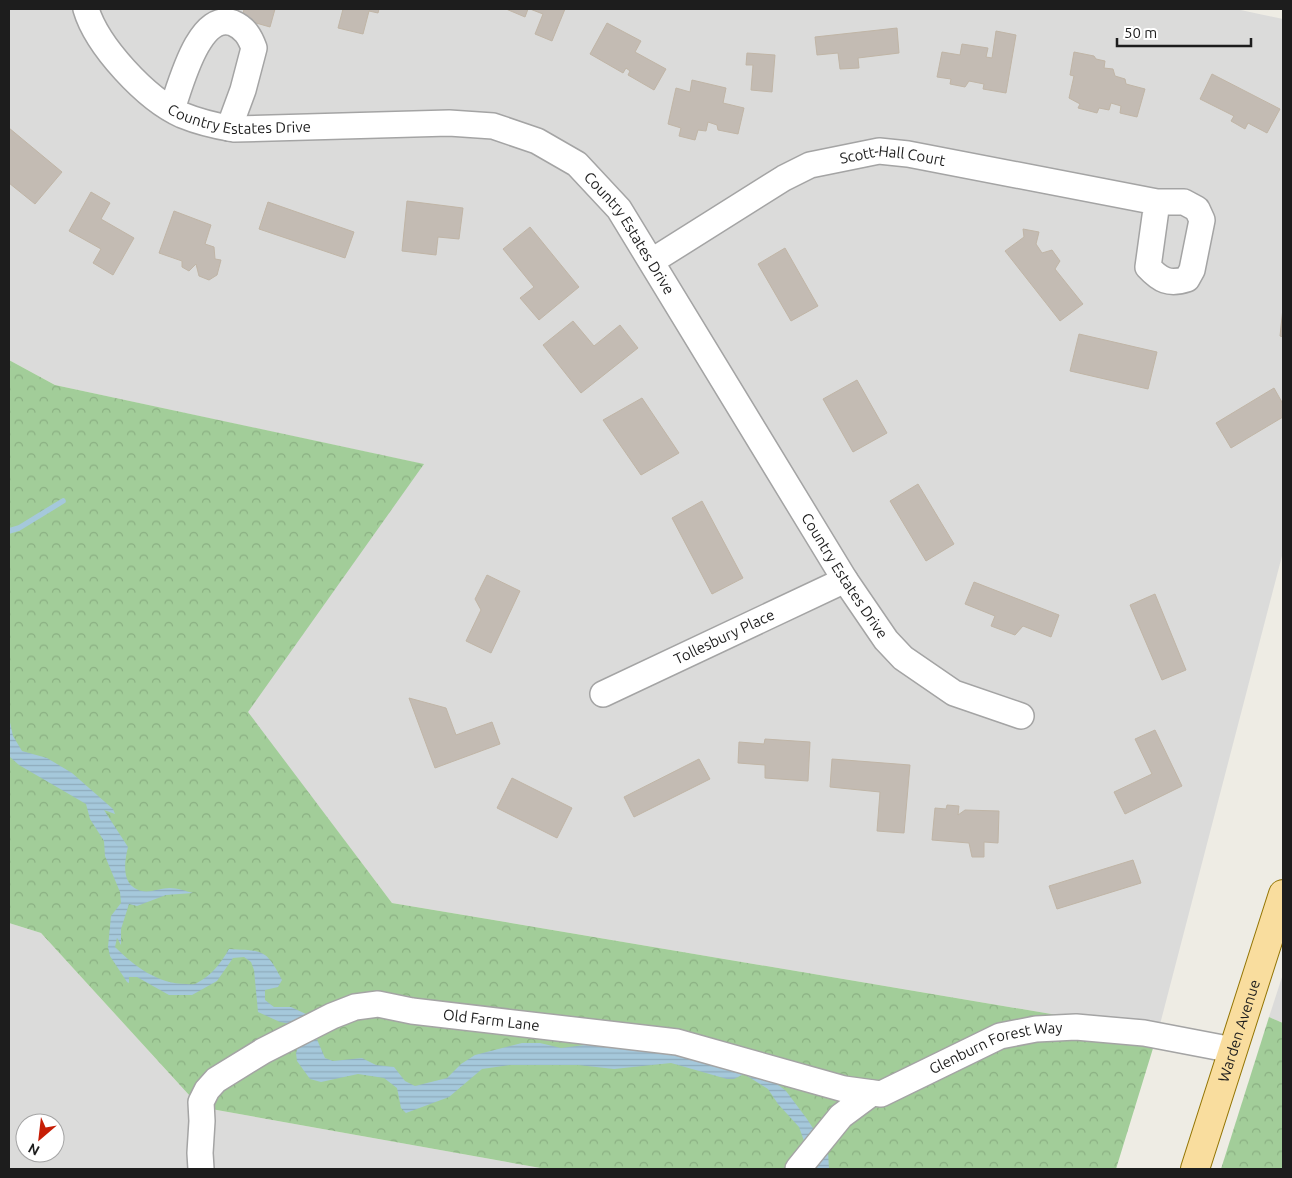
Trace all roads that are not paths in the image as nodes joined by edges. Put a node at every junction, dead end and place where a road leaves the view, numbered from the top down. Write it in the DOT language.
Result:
graph roads {
  1 [pos="86,9"];
  2 [pos="172,109"];
  3 [pos="229,128"];
  4 [pos="1157,202"];
  5 [pos="652,261"];
  6 [pos="845,580"];
  7 [pos="603,694"];
  8 [pos="1021,716"];
  9 [pos="1283,894"];
  10 [pos="1233,1050"];
  11 [pos="872,1093"];
  12 [pos="201,1169"];
  13 [pos="798,1169"];
  14 [pos="1195,1169"];
  1 -- 2 [label="street, Country Estates Drive"];
  2 -- 3 [label="street, Country Estates Drive"];
  2 -- 3 [label="street"];
  3 -- 5 [label="street, Country Estates Drive"];
  4 -- 5 [label="street, Scott-Hall Court"];
  5 -- 6 [label="street, Country Estates Drive"];
  6 -- 7 [label="street, Tollesbury Place"];
  6 -- 8 [label="street, Country Estates Drive"];
  9 -- 10 [label="main road, Warden Avenue"];
  10 -- 11 [label="street, Glenburn Forest Way"];
  10 -- 14 [label="main road, Warden Avenue"];
  11 -- 12 [label="street, Old Farm Lane"];
  11 -- 13 [label="street, Glenburn Forest Way"];
}
